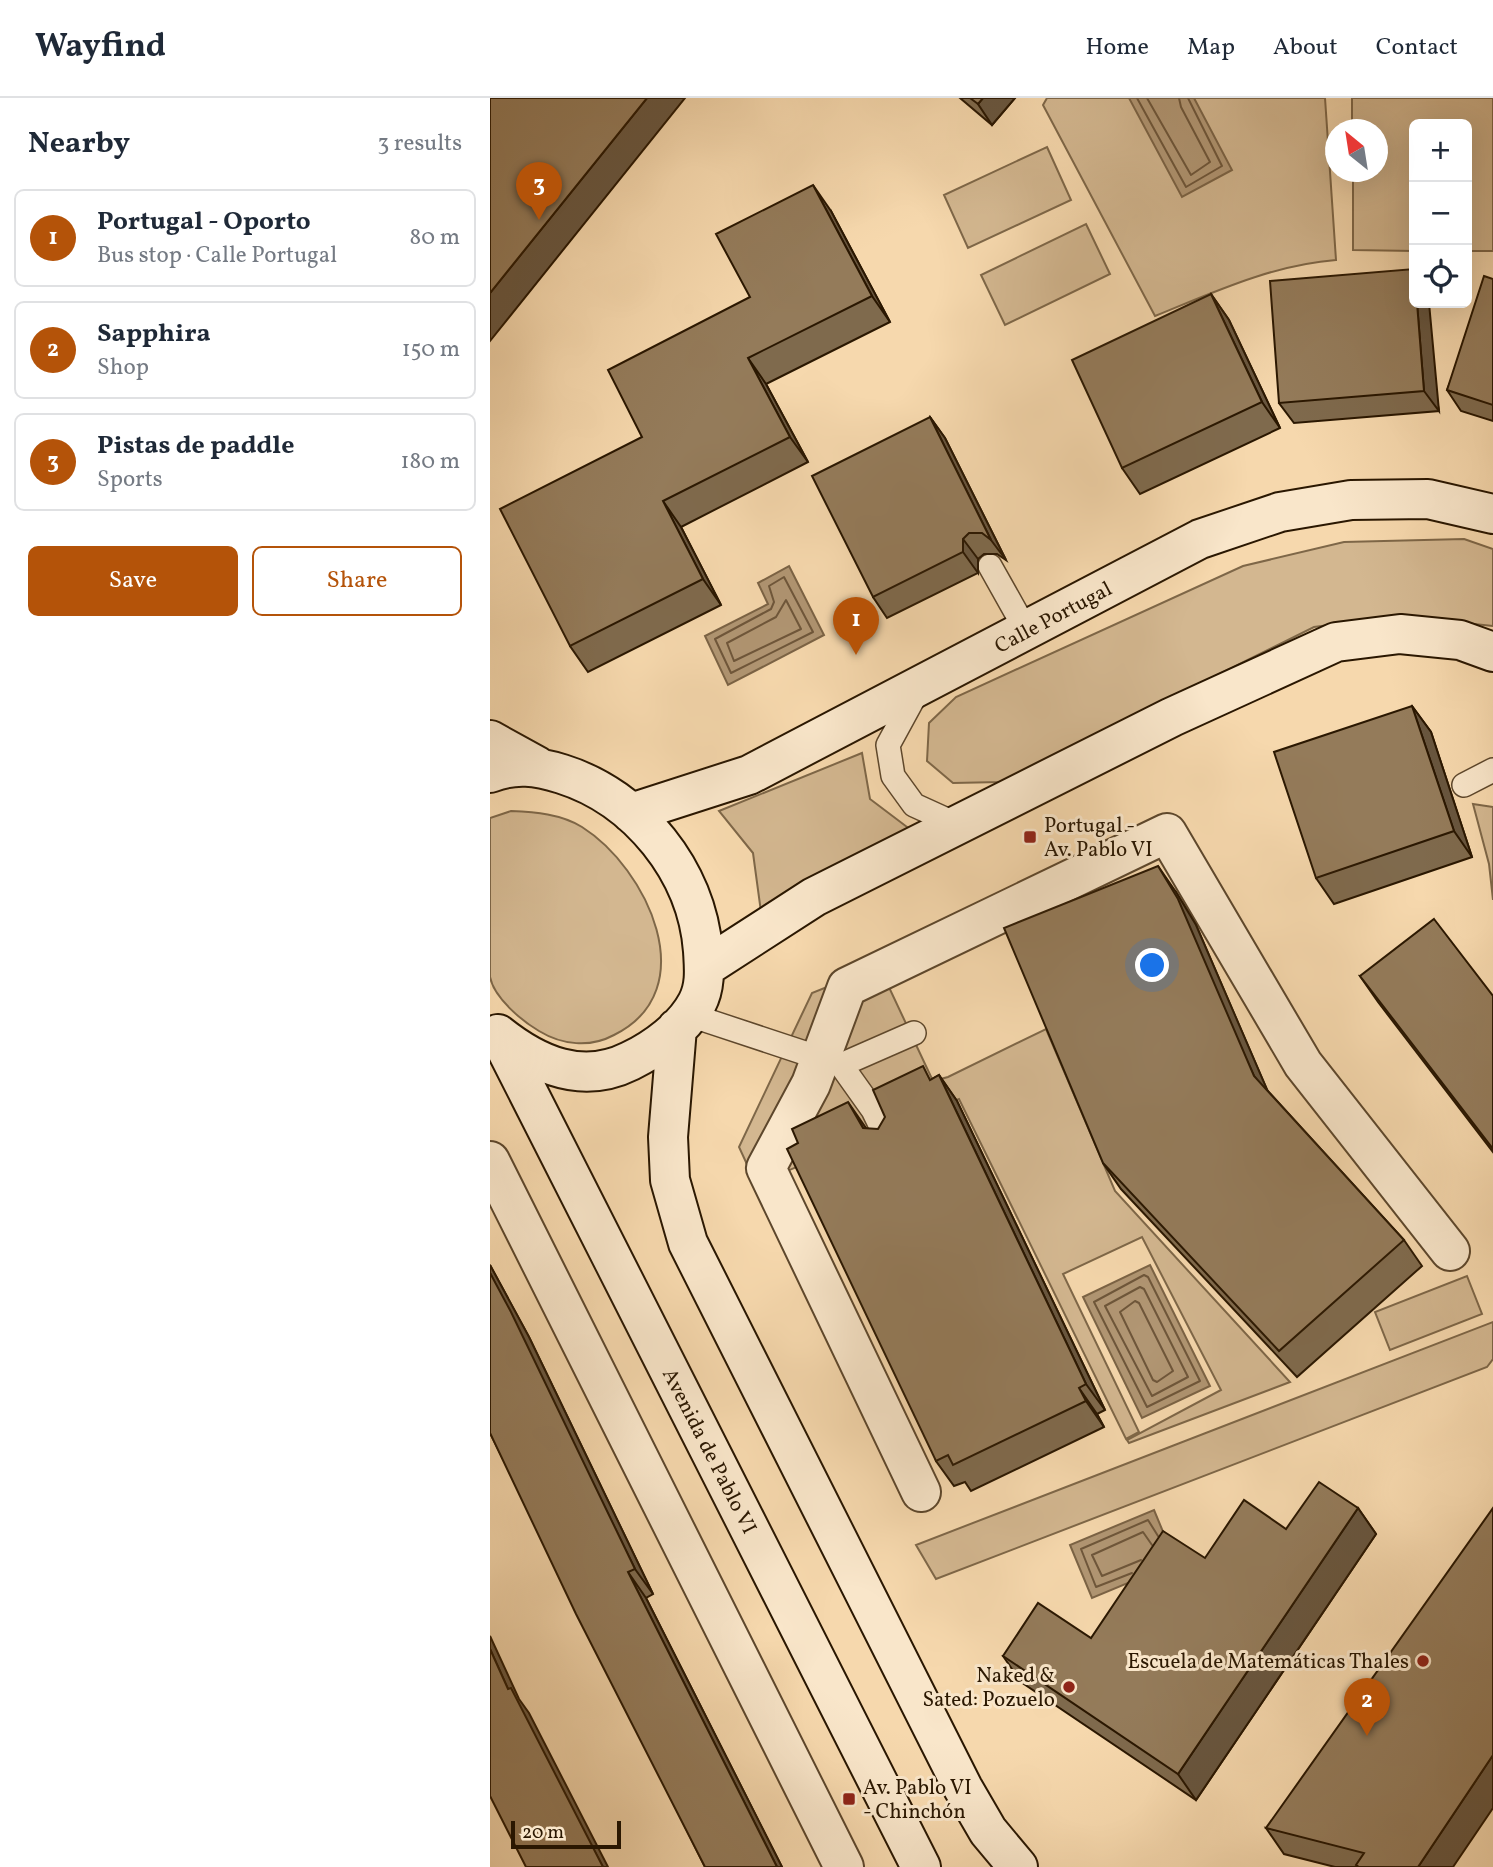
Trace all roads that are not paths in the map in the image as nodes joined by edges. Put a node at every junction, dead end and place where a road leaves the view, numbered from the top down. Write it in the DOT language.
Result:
graph roads {
  1 [pos="1493,514"];
  2 [pos="990,566"];
  3 [pos="1027,632"];
  4 [pos="1493,652"];
  5 [pos="919,687"];
  6 [pos="490,740"];
  7 [pos="537,766"];
  8 [pos="1493,770"];
  9 [pos="490,773"];
  10 [pos="1464,785"];
  11 [pos="631,813"];
  12 [pos="958,825"];
  13 [pos="704,968"];
  14 [pos="683,1021"];
  15 [pos="493,1029"];
  16 [pos="914,1033"];
  17 [pos="831,1062"];
  18 [pos="888,1143"];
  19 [pos="490,1161"];
  20 [pos="1450,1251"];
  21 [pos="921,1492"];
  22 [pos="844,1867"];
  23 [pos="921,1867"];
  24 [pos="1018,1867"];
  1 -- 3 [label="street, Calle Portugal"];
  2 -- 3 [label="lane"];
  3 -- 5 [label="street, Calle Portugal"];
  4 -- 12 [label="street"];
  5 -- 11 [label="street, Calle Portugal"];
  5 -- 12 [label="lane"];
  6 -- 7 [label="street"];
  7 -- 9 [label="street"];
  7 -- 11 [label="street"];
  8 -- 10 [label="lane"];
  11 -- 13 [label="street"];
  12 -- 13 [label="street"];
  13 -- 14 [label="street"];
  14 -- 15 [label="street"];
  14 -- 17 [label="lane"];
  14 -- 24 [label="street"];
  15 -- 23 [label="street, Avenida de Pablo VI"];
  16 -- 17 [label="lane"];
  17 -- 18 [label="lane"];
  17 -- 20 [label="street"];
  17 -- 21 [label="street"];
  19 -- 22 [label="street"];
}
